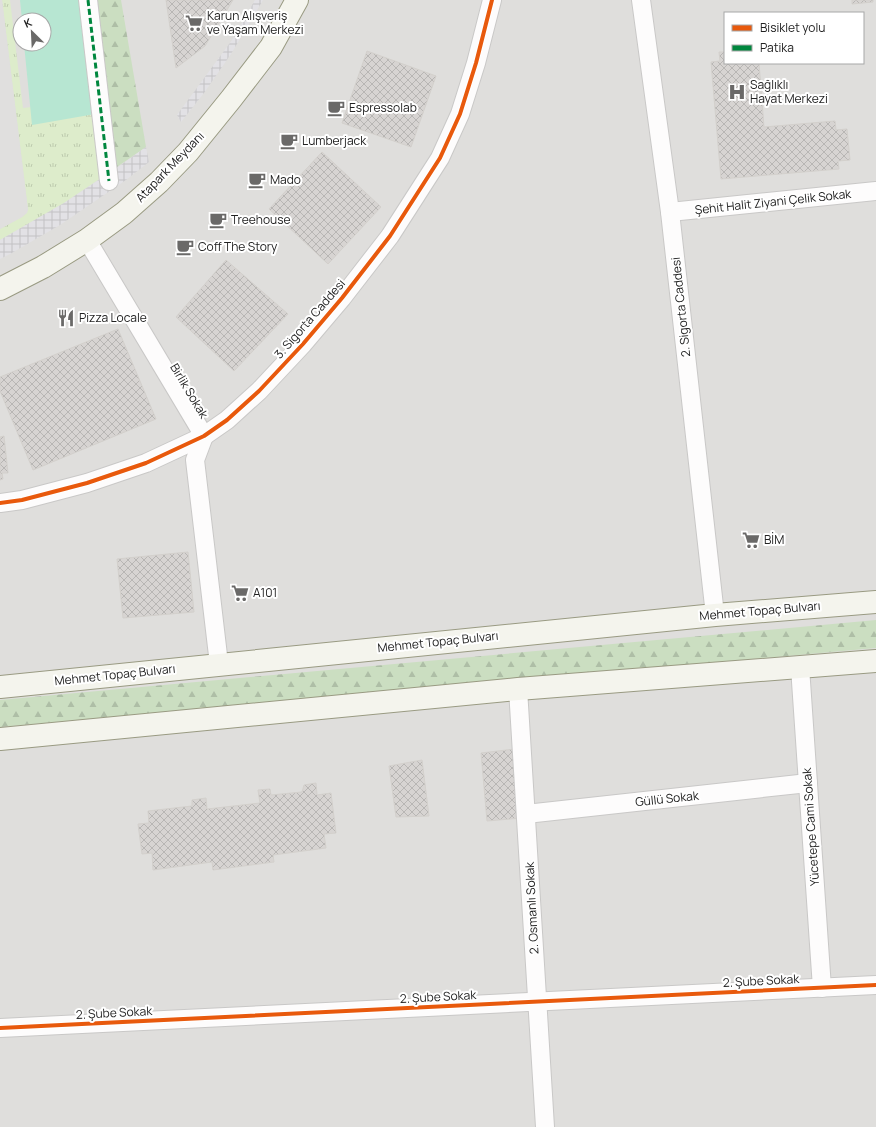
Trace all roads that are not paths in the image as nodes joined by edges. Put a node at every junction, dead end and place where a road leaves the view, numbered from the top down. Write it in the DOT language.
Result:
graph roads {
  1 [pos="88,0"];
  2 [pos="297,0"];
  3 [pos="492,0"];
  4 [pos="641,0"];
  5 [pos="109,181"];
  6 [pos="876,191"];
  7 [pos="670,212"];
  8 [pos="87,240"];
  9 [pos="0,289"];
  10 [pos="204,436"];
  11 [pos="0,503"];
  12 [pos="876,602"];
  13 [pos="715,615"];
  14 [pos="876,661"];
  15 [pos="219,664"];
  16 [pos="800,667"];
  17 [pos="0,686"];
  18 [pos="518,689"];
  19 [pos="0,739"];
  20 [pos="808,783"];
  21 [pos="526,814"];
  22 [pos="876,985"];
  23 [pos="822,988"];
  24 [pos="537,1002"];
  25 [pos="0,1028"];
  26 [pos="545,1127"];
  1 -- 5 [label="street"];
  2 -- 8 [label="main road, Atapark Meydanı"];
  3 -- 10 [label="street, 3. Sigorta Caddesi"];
  4 -- 7 [label="street, 2. Sigorta Caddesi"];
  6 -- 7 [label="street, Şehit Halit Ziyani Çelik Sokak"];
  7 -- 13 [label="street, 2. Sigorta Caddesi"];
  8 -- 9 [label="main road, Atapark Meydanı"];
  8 -- 10 [label="street, Birlik Sokak"];
  10 -- 11 [label="street, 3. Sigorta Caddesi"];
  10 -- 15 [label="street, Birlik Sokak"];
  12 -- 13 [label="main road, Mehmet Topaç Bulvarı"];
  13 -- 15 [label="main road, Mehmet Topaç Bulvarı"];
  14 -- 16 [label="main road"];
  15 -- 17 [label="main road, Mehmet Topaç Bulvarı"];
  16 -- 18 [label="main road"];
  16 -- 20 [label="street, Yücetepe Cami Sokak"];
  18 -- 19 [label="main road"];
  18 -- 21 [label="street, 2. Osmanlı Sokak"];
  20 -- 21 [label="street, Güllü Sokak"];
  20 -- 23 [label="street, Yücetepe Cami Sokak"];
  21 -- 24 [label="street, 2. Osmanlı Sokak"];
  22 -- 23 [label="street, 2. Şube Sokak"];
  23 -- 24 [label="street, 2. Şube Sokak"];
  24 -- 25 [label="street, 2. Şube Sokak"];
  24 -- 26 [label="street, 2. Osmanlı Sokak"];
}
